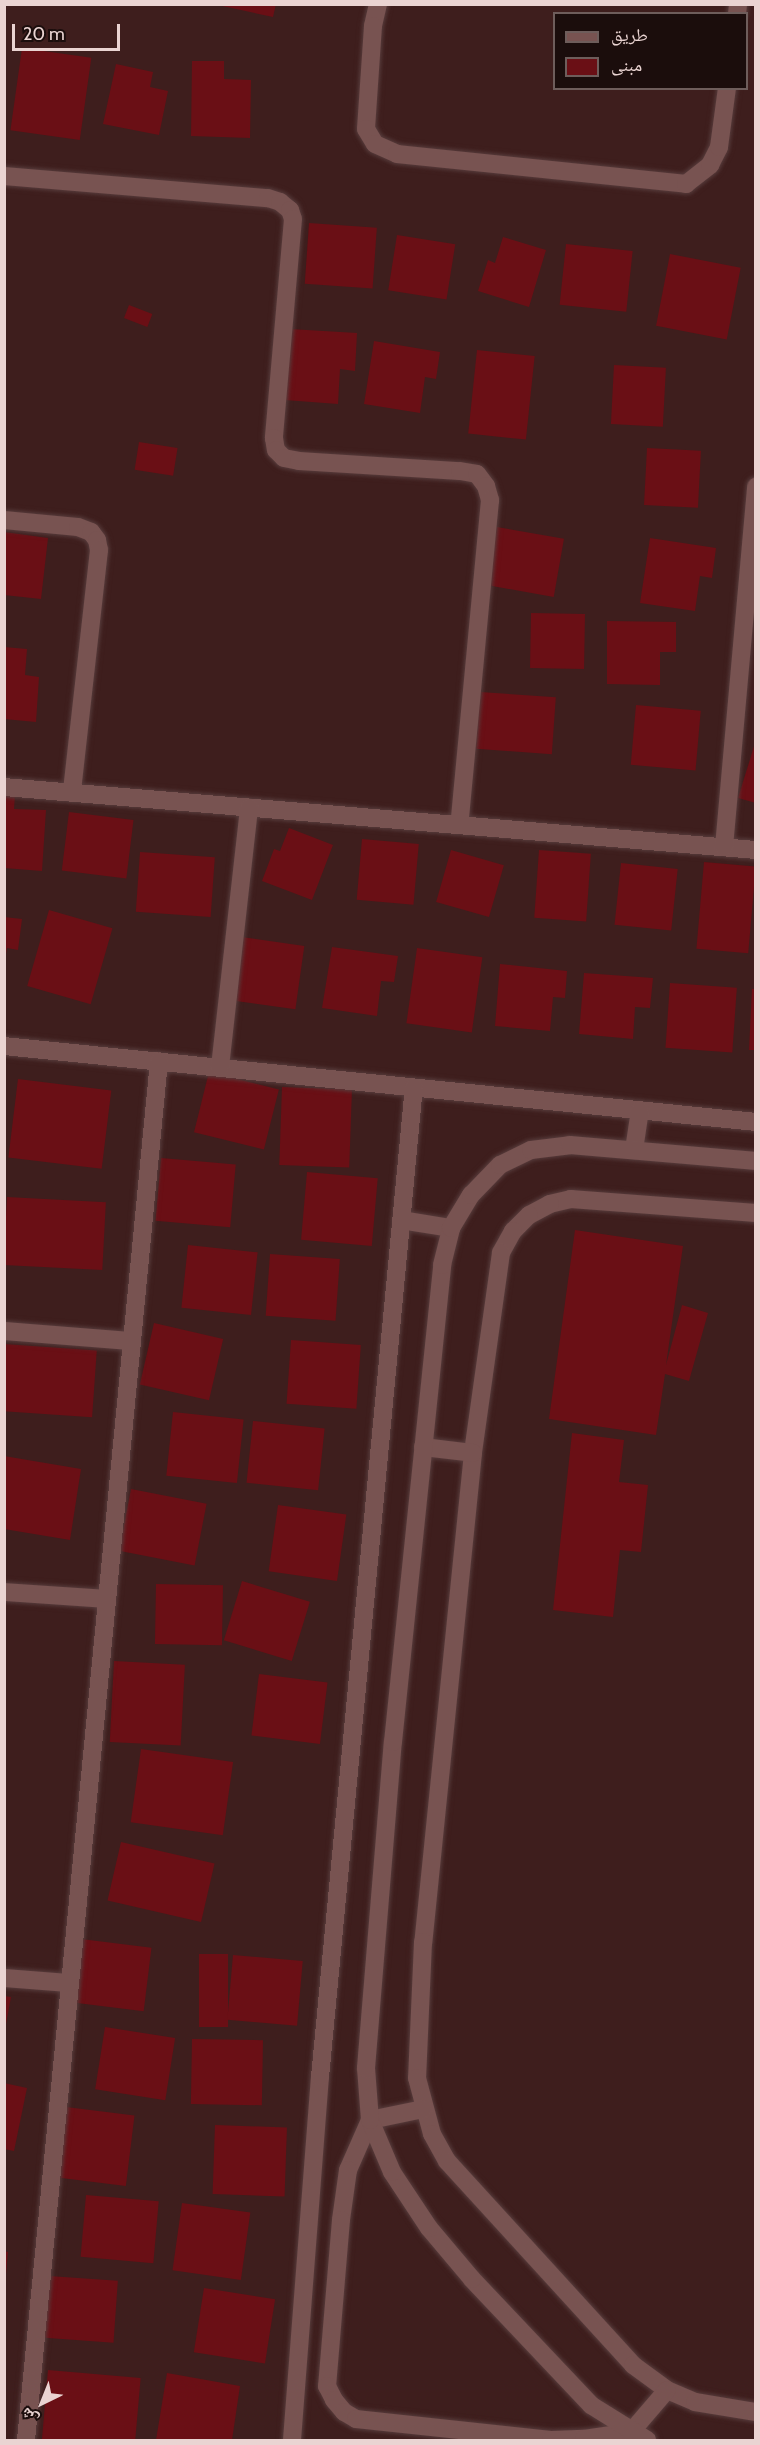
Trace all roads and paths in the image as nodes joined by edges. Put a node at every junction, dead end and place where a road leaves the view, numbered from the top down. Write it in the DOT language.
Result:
graph roads {
  1 [pos="378,4"];
  2 [pos="727,90"];
  3 [pos="4,176"];
  4 [pos="756,486"];
  5 [pos="4,520"];
  6 [pos="4,787"];
  7 [pos="72,792"];
  8 [pos="249,808"];
  9 [pos="459,825"];
  10 [pos="724,847"];
  11 [pos="756,850"];
  12 [pos="4,1046"];
  13 [pos="159,1060"];
  14 [pos="220,1067"];
  15 [pos="414,1087"];
  16 [pos="640,1110"];
  17 [pos="756,1122"];
  18 [pos="634,1150"];
  19 [pos="756,1161"];
  20 [pos="756,1213"];
  21 [pos="401,1220"];
  22 [pos="451,1228"];
  23 [pos="4,1331"];
  24 [pos="131,1341"];
  25 [pos="423,1447"];
  26 [pos="473,1453"];
  27 [pos="4,1592"];
  28 [pos="106,1599"];
  29 [pos="4,1978"];
  30 [pos="69,1983"];
  31 [pos="423,2109"];
  32 [pos="370,2120"];
  33 [pos="667,2390"];
  34 [pos="756,2412"];
  35 [pos="639,2436"];
  36 [pos="26,2440"];
  37 [pos="292,2440"];
  1 -- 2 [label="street"];
  3 -- 9 [label="street"];
  4 -- 10 [label="street"];
  5 -- 7 [label="street"];
  6 -- 7 [label="street"];
  7 -- 8 [label="street"];
  8 -- 9 [label="street"];
  8 -- 14 [label="street"];
  9 -- 10 [label="street"];
  10 -- 11 [label="street"];
  12 -- 13 [label="street"];
  13 -- 14 [label="street"];
  13 -- 24 [label="street"];
  14 -- 15 [label="street"];
  15 -- 16 [label="street"];
  15 -- 21 [label="street"];
  16 -- 17 [label="street"];
  16 -- 18 [label="street"];
  18 -- 19 [label="street"];
  18 -- 22 [label="street"];
  20 -- 26 [label="street"];
  21 -- 22 [label="street"];
  21 -- 37 [label="street"];
  22 -- 25 [label="street"];
  23 -- 24 [label="street"];
  24 -- 28 [label="street"];
  25 -- 26 [label="street"];
  25 -- 32 [label="street"];
  26 -- 31 [label="street"];
  27 -- 28 [label="street"];
  28 -- 30 [label="street"];
  29 -- 30 [label="street"];
  30 -- 36 [label="street"];
  31 -- 32 [label="street"];
  31 -- 33 [label="street"];
  32 -- 35 [label="street"];
  32 -- 35 [label="street"];
  33 -- 34 [label="street"];
  33 -- 35 [label="street"];
}
